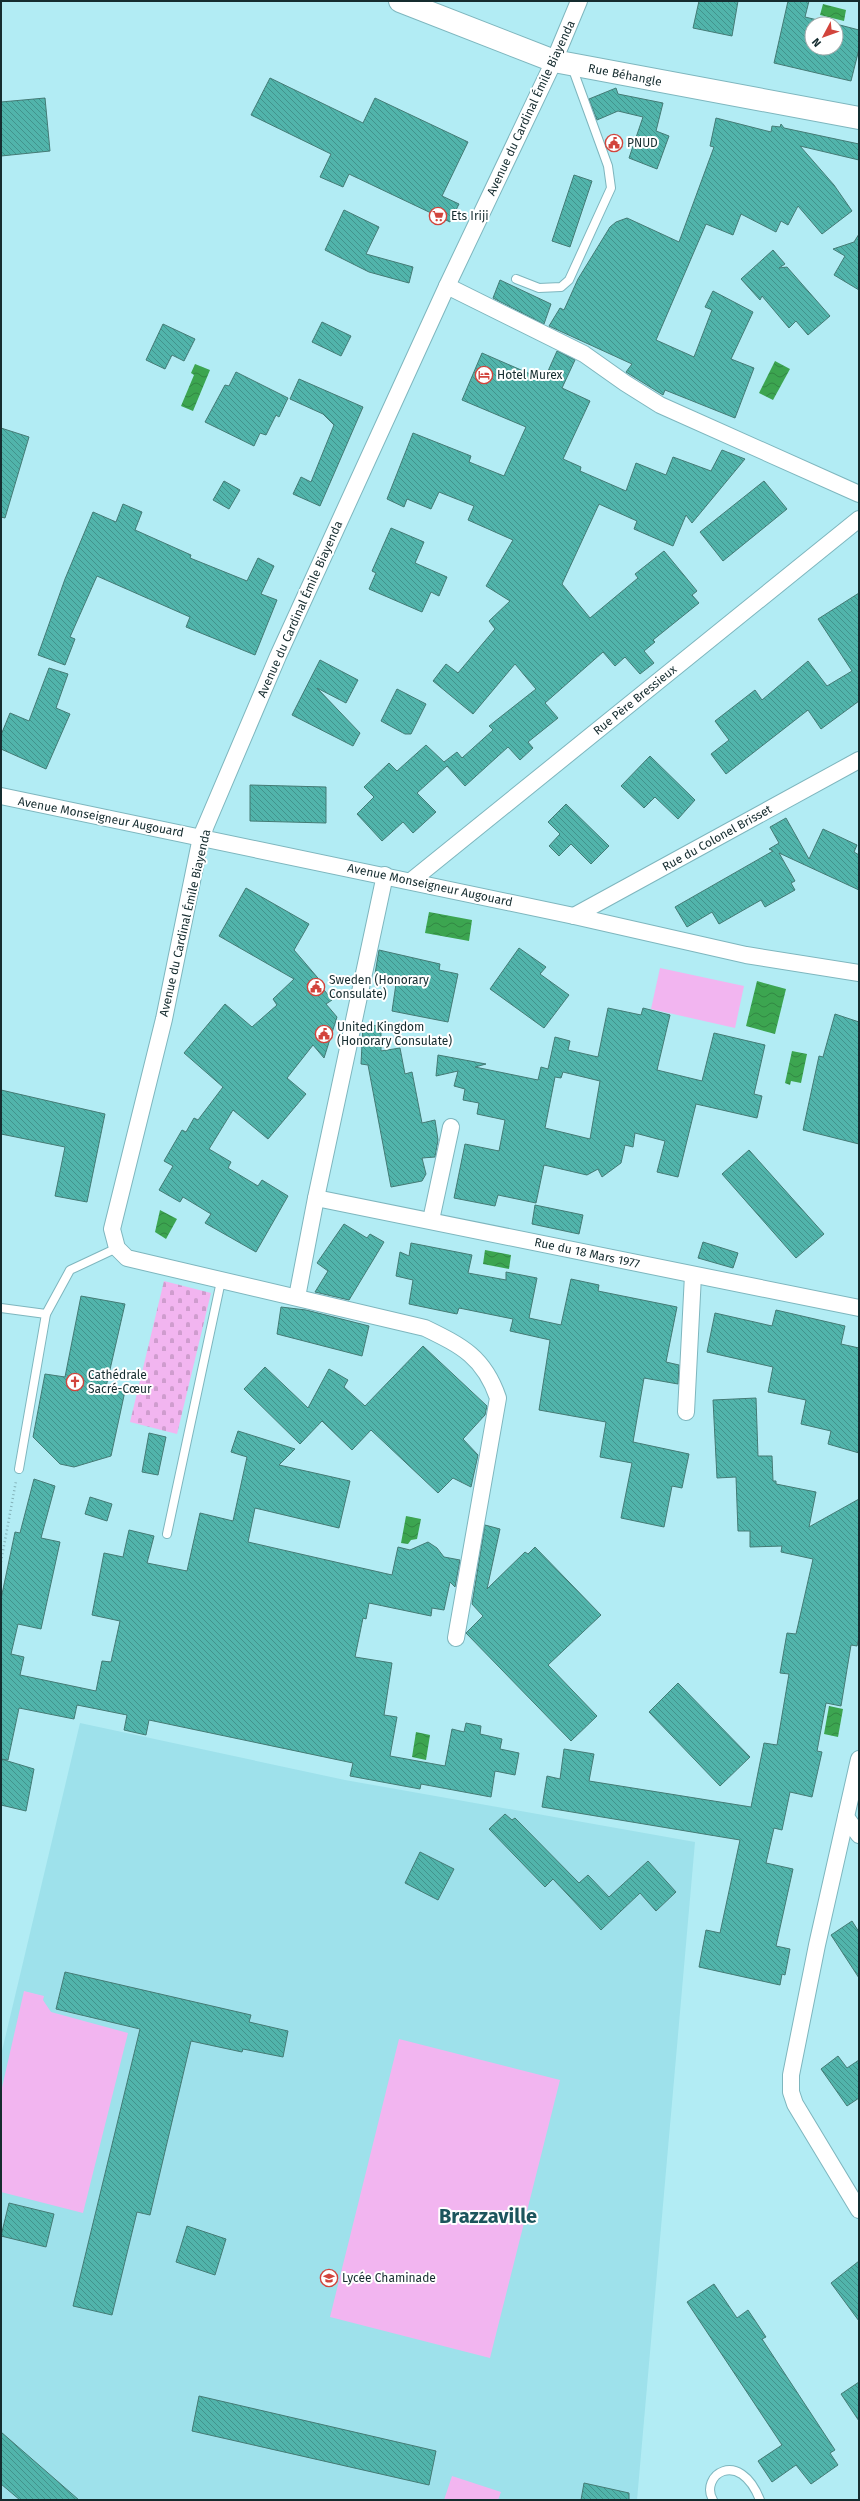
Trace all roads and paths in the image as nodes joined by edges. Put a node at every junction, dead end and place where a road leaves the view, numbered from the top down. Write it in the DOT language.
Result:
graph roads {
  1 [pos="400,1"];
  2 [pos="579,1"];
  3 [pos="563,63"];
  4 [pos="859,118"];
  5 [pos="516,279"];
  6 [pos="447,286"];
  7 [pos="859,494"];
  8 [pos="859,519"];
  9 [pos="859,760"];
  10 [pos="1,796"];
  11 [pos="201,837"];
  12 [pos="385,875"];
  13 [pos="411,881"];
  14 [pos="574,916"];
  15 [pos="859,973"];
  16 [pos="451,1127"];
  17 [pos="316,1198"];
  18 [pos="431,1220"];
  19 [pos="116,1248"];
  20 [pos="693,1275"];
  21 [pos="221,1281"];
  22 [pos="297,1297"];
  23 [pos="1,1308"];
  24 [pos="859,1308"];
  25 [pos="46,1314"];
  26 [pos="686,1412"];
  27 [pos="19,1469"];
  28 [pos="167,1534"];
  29 [pos="1,1562"];
  30 [pos="456,1638"];
  31 [pos="859,1759"];
  32 [pos="846,1817"];
  33 [pos="859,1835"];
  34 [pos="859,2210"];
  35 [pos="713,2500"];
  36 [pos="760,2500"];
  1 -- 3 [label="street, Rue Béhangle"];
  2 -- 3 [label="street, Avenue du Cardinal Émile Biayenda"];
  3 -- 4 [label="street, Rue Béhangle"];
  3 -- 5 [label="lane"];
  3 -- 6 [label="street, Avenue du Cardinal Émile Biayenda"];
  6 -- 7 [label="street"];
  6 -- 11 [label="street, Avenue du Cardinal Émile Biayenda"];
  8 -- 13 [label="street, Rue Père Bressieux"];
  9 -- 14 [label="street, Rue du Colonel Brisset"];
  10 -- 11 [label="street, Avenue Monseigneur Augouard"];
  11 -- 12 [label="street, Avenue Monseigneur Augouard"];
  11 -- 19 [label="street, Avenue du Cardinal Émile Biayenda"];
  12 -- 13 [label="street, Avenue Monseigneur Augouard"];
  12 -- 17 [label="street"];
  13 -- 14 [label="street, Avenue Monseigneur Augouard"];
  14 -- 15 [label="street, Avenue Monseigneur Augouard"];
  16 -- 18 [label="street"];
  17 -- 18 [label="street, Rue du 18 Mars 1977"];
  17 -- 22 [label="street"];
  18 -- 20 [label="street, Rue du 18 Mars 1977"];
  19 -- 21 [label="street"];
  19 -- 25 [label="lane"];
  20 -- 24 [label="street, Rue du 18 Mars 1977"];
  20 -- 26 [label="street"];
  21 -- 22 [label="street"];
  21 -- 28 [label="lane"];
  22 -- 30 [label="street"];
  23 -- 25 [label="lane"];
  25 -- 27 [label="lane"];
  27 -- 29 [label="path"];
  31 -- 32 [label="street"];
  32 -- 33 [label="street"];
  32 -- 34 [label="street"];
  35 -- 36 [label="lane"];
}
